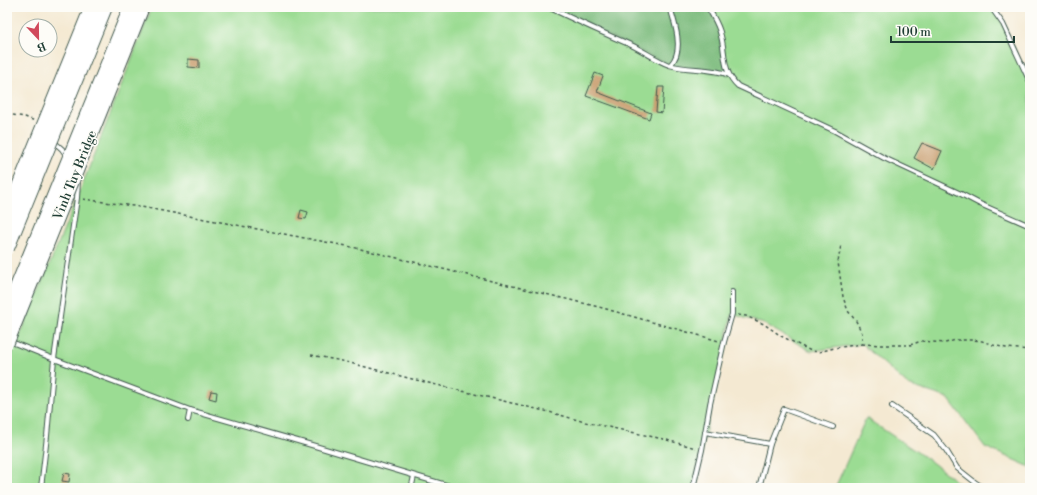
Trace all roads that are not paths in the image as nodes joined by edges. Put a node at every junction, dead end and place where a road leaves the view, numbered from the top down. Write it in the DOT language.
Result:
graph roads {
  1 [pos="88,7"];
  2 [pos="92,7"];
  3 [pos="105,7"];
  4 [pos="131,7"];
  5 [pos="142,7"];
  6 [pos="548,7"];
  7 [pos="670,7"];
  8 [pos="708,7"];
  9 [pos="991,7"];
  10 [pos="670,65"];
  11 [pos="729,75"];
  12 [pos="1030,82"];
  13 [pos="42,125"];
  14 [pos="7,208"];
  15 [pos="7,216"];
  16 [pos="1030,226"];
  17 [pos="7,248"];
  18 [pos="732,292"];
  19 [pos="7,312"];
  20 [pos="7,341"];
  21 [pos="54,359"];
  22 [pos="892,406"];
  23 [pos="190,410"];
  24 [pos="188,420"];
  25 [pos="833,427"];
  26 [pos="705,432"];
  27 [pos="770,444"];
  28 [pos="414,476"];
  29 [pos="760,484"];
  30 [pos="412,485"];
  31 [pos="41,488"];
  32 [pos="456,488"];
  33 [pos="693,488"];
  34 [pos="984,488"];
  1 -- 13 [label="lane"];
  2 -- 15 [label="highway, bridge"];
  3 -- 17 [label="highway, bridge"];
  4 -- 19 [label="highway, Vinh Tuy Bridge, bridge"];
  5 -- 20 [label="highway, Vinh Tuy Bridge, bridge"];
  6 -- 10 [label="lane"];
  7 -- 10 [label="lane"];
  8 -- 11 [label="lane"];
  9 -- 12 [label="lane"];
  10 -- 11 [label="lane"];
  11 -- 16 [label="lane"];
  13 -- 14 [label="lane"];
  13 -- 21 [label="lane"];
  18 -- 26 [label="lane"];
  20 -- 21 [label="lane"];
  21 -- 23 [label="lane"];
  21 -- 31 [label="lane"];
  22 -- 34 [label="lane"];
  23 -- 24 [label="lane"];
  23 -- 28 [label="lane"];
  25 -- 27 [label="lane"];
  26 -- 27 [label="lane"];
  26 -- 33 [label="lane"];
  27 -- 29 [label="lane"];
  28 -- 30 [label="lane"];
  28 -- 32 [label="lane"];
}
